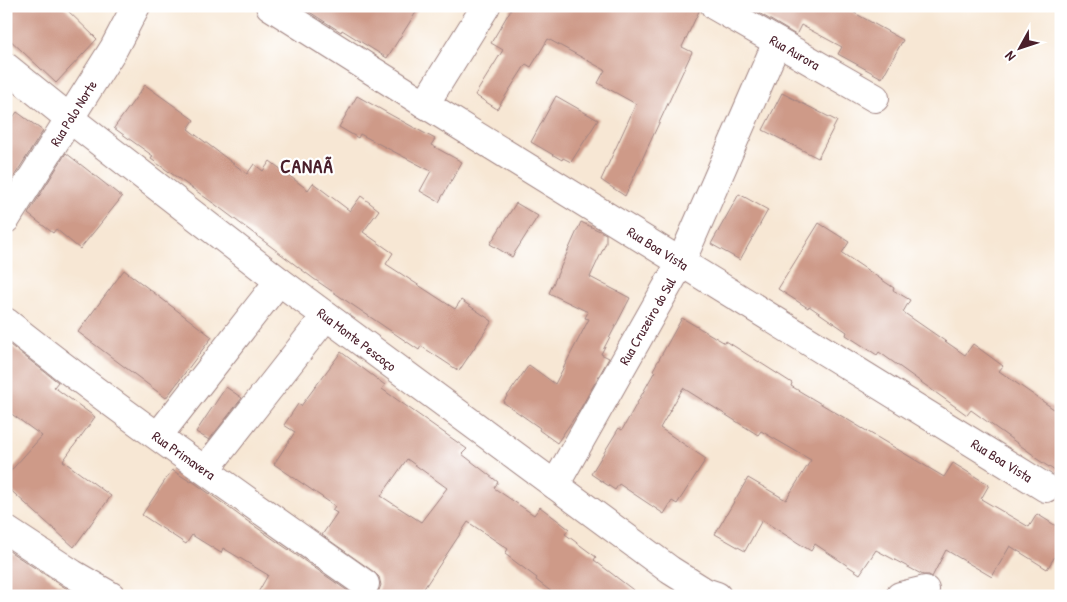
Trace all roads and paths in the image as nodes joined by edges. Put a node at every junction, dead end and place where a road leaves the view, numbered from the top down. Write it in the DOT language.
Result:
graph roads {
  1 [pos="136,6"];
  2 [pos="270,6"];
  3 [pos="486,6"];
  4 [pos="716,6"];
  5 [pos="778,42"];
  6 [pos="6,67"];
  7 [pos="874,98"];
  8 [pos="425,104"];
  9 [pos="69,118"];
  10 [pos="6,219"];
  11 [pos="681,262"];
  12 [pos="280,281"];
  13 [pos="326,316"];
  14 [pos="6,322"];
  15 [pos="158,436"];
  16 [pos="205,470"];
  17 [pos="555,485"];
  18 [pos="1046,488"];
  19 [pos="6,530"];
  20 [pos="365,584"];
  21 [pos="111,596"];
  22 [pos="717,596"];
  1 -- 9 [label="street, Rua Polo Norte"];
  2 -- 8 [label="street, Rua Boa Vista"];
  3 -- 8 [label="street"];
  4 -- 5 [label="street, Rua Aurora"];
  5 -- 7 [label="street, Rua Aurora"];
  5 -- 11 [label="street, Rua Cruzeiro do Sul"];
  6 -- 9 [label="street, Rua Monte Pescoço"];
  8 -- 11 [label="street, Rua Boa Vista"];
  9 -- 10 [label="street, Rua Polo Norte"];
  9 -- 12 [label="street, Rua Monte Pescoço"];
  11 -- 17 [label="street, Rua Cruzeiro do Sul"];
  11 -- 18 [label="street, Rua Boa Vista"];
  12 -- 13 [label="street, Rua Monte Pescoço"];
  12 -- 15 [label="street"];
  13 -- 16 [label="street"];
  13 -- 17 [label="street, Rua Monte Pescoço"];
  14 -- 15 [label="street, Rua Primavera"];
  15 -- 16 [label="street, Rua Primavera"];
  16 -- 20 [label="street, Rua Primavera"];
  17 -- 22 [label="street, Rua Monte Pescoço"];
  19 -- 21 [label="street"];
}
